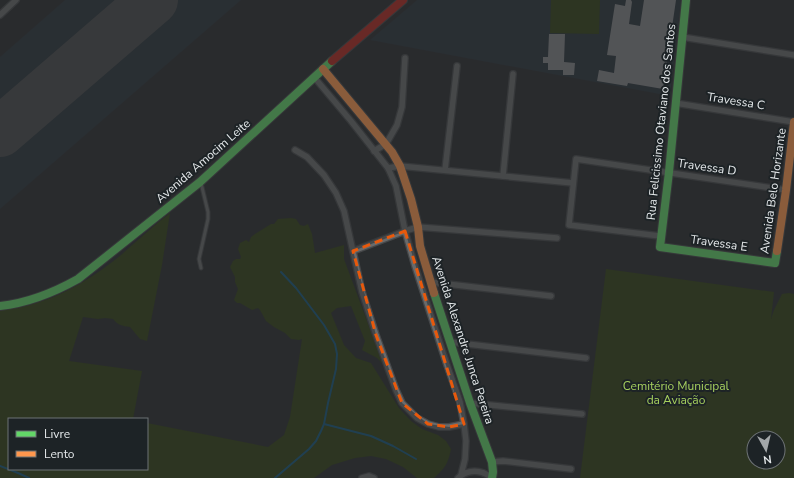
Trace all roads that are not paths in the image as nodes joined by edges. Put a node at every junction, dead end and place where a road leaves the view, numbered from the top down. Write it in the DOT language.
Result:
graph roads {
  1 [pos="16,0"];
  2 [pos="403,0"];
  3 [pos="686,0"];
  4 [pos="0,15"];
  5 [pos="682,37"];
  6 [pos="794,55"];
  7 [pos="405,58"];
  8 [pos="457,66"];
  9 [pos="322,69"];
  10 [pos="513,74"];
  11 [pos="314,76"];
  12 [pos="675,103"];
  13 [pos="794,122"];
  14 [pos="386,144"];
  15 [pos="295,150"];
  16 [pos="374,151"];
  17 [pos="400,166"];
  18 [pos="388,168"];
  19 [pos="445,170"];
  20 [pos="669,172"];
  21 [pos="503,176"];
  22 [pos="200,182"];
  23 [pos="573,183"];
  24 [pos="786,190"];
  25 [pos="418,227"];
  26 [pos="405,231"];
  27 [pos="660,236"];
  28 [pos="557,238"];
  29 [pos="660,246"];
  30 [pos="353,250"];
  31 [pos="775,262"];
  32 [pos="201,268"];
  33 [pos="430,282"];
  34 [pos="551,296"];
  35 [pos="0,306"];
  36 [pos="450,342"];
  37 [pos="586,358"];
  38 [pos="470,403"];
  39 [pos="582,414"];
  40 [pos="464,424"];
  41 [pos="492,462"];
  42 [pos="571,469"];
  43 [pos="459,477"];
  44 [pos="362,478"];
  45 [pos="374,478"];
  46 [pos="492,478"];
  1 -- 4 [label="street"];
  2 -- 9 [label="street, Avenida Amocim Leite"];
  3 -- 5 [label="street, Rua Felicissimo Otaviano dos Santos"];
  5 -- 6 [label="street"];
  5 -- 12 [label="street, Rua Felicissimo Otaviano dos Santos"];
  7 -- 14 [label="street"];
  8 -- 19 [label="street"];
  9 -- 11 [label="street, Avenida Amocim Leite"];
  9 -- 14 [label="street, Avenida Alexandre Junca Pereira"];
  10 -- 21 [label="street"];
  11 -- 16 [label="street, Avenida Alexandre Junca Pereira"];
  11 -- 22 [label="street, Avenida Amocim Leite"];
  12 -- 13 [label="street, Travessa C"];
  12 -- 20 [label="street, Rua Felicissimo Otaviano dos Santos"];
  13 -- 24 [label="street, Avenida Belo Horizante"];
  14 -- 16 [label="street"];
  14 -- 17 [label="street, Avenida Alexandre Junca Pereira"];
  15 -- 30 [label="street"];
  16 -- 18 [label="street, Avenida Alexandre Junca Pereira"];
  17 -- 18 [label="street"];
  17 -- 19 [label="street"];
  17 -- 25 [label="street, Avenida Alexandre Junca Pereira"];
  18 -- 26 [label="street, Avenida Alexandre Junca Pereira"];
  19 -- 21 [label="street"];
  20 -- 23 [label="street, Travessa D"];
  20 -- 24 [label="street, Travessa D"];
  20 -- 27 [label="street, Rua Felicissimo Otaviano dos Santos"];
  21 -- 23 [label="street"];
  22 -- 32 [label="lane"];
  22 -- 35 [label="street, Avenida Amocim Leite"];
  23 -- 27 [label="street"];
  24 -- 31 [label="street, Avenida Belo Horizante"];
  25 -- 26 [label="street"];
  25 -- 28 [label="street"];
  25 -- 33 [label="street, Avenida Alexandre Junca Pereira"];
  26 -- 30 [label="street"];
  26 -- 40 [label="street, Avenida Alexandre Junca Pereira"];
  27 -- 29 [label="street, Rua Felicissimo Otaviano dos Santos"];
  29 -- 31 [label="street, Travessa E"];
  30 -- 40 [label="street"];
  33 -- 34 [label="street"];
  33 -- 36 [label="street, Avenida Alexandre Junca Pereira"];
  36 -- 37 [label="street"];
  36 -- 38 [label="street, Avenida Alexandre Junca Pereira"];
  38 -- 39 [label="street"];
  38 -- 41 [label="street, Avenida Alexandre Junca Pereira"];
  40 -- 43 [label="street, Avenida Alexandre Junca Pereira"];
  41 -- 42 [label="street"];
  41 -- 46 [label="street, Avenida Alexandre Junca Pereira"];
  43 -- 46 [label="street"];
  44 -- 45 [label="street"];
}
